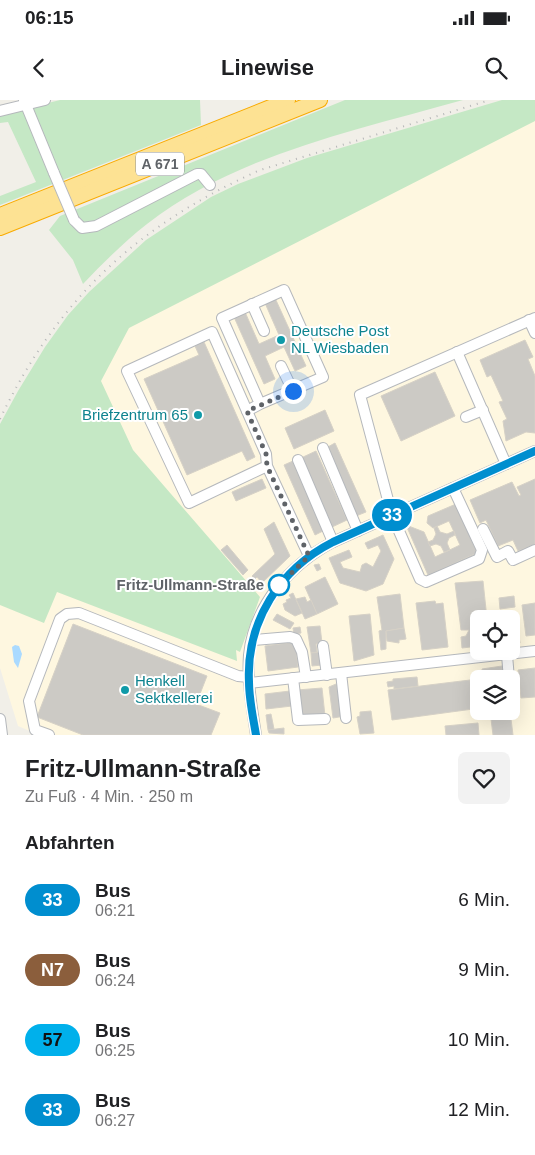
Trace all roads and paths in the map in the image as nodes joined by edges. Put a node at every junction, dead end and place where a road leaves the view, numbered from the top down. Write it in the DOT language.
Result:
graph roads {
  1 [pos="45,100"];
  2 [pos="288,100"];
  3 [pos="320,100"];
  4 [pos="25,102"];
  5 [pos="0,111"];
  6 [pos="210,186"];
  7 [pos="0,215"];
  8 [pos="0,228"];
  9 [pos="252,304"];
  10 [pos="532,319"];
  11 [pos="264,331"];
  12 [pos="535,333"];
  13 [pos="458,352"];
  14 [pos="282,366"];
  15 [pos="293,391"];
  16 [pos="260,404"];
  17 [pos="483,410"];
  18 [pos="247,411"];
  19 [pos="466,418"];
  20 [pos="323,448"];
  21 [pos="535,451"];
  22 [pos="298,460"];
  23 [pos="506,464"];
  24 [pos="267,466"];
  25 [pos="454,488"];
  26 [pos="392,515"];
  27 [pos="483,529"];
  28 [pos="358,531"];
  29 [pos="333,542"];
  30 [pos="535,550"];
  31 [pos="309,556"];
  32 [pos="253,640"];
  33 [pos="323,646"];
  34 [pos="535,651"];
  35 [pos="520,653"];
  36 [pos="470,658"];
  37 [pos="341,673"];
  38 [pos="326,675"];
  39 [pos="306,677"];
  40 [pos="293,678"];
  41 [pos="249,680"];
  42 [pos="346,718"];
  43 [pos="0,719"];
  44 [pos="324,720"];
  45 [pos="2,735"];
  46 [pos="49,735"];
  47 [pos="256,735"];
  1 -- 4 [label="street"];
  2 -- 7 [label="highway, A 671"];
  3 -- 8 [label="highway, A 671"];
  4 -- 5 [label="street"];
  4 -- 6 [label="street, bridge"];
  9 -- 11 [label="street"];
  9 -- 15 [label="street"];
  9 -- 16 [label="street"];
  10 -- 12 [label="street"];
  10 -- 13 [label="street"];
  13 -- 17 [label="street"];
  13 -- 26 [label="street"];
  14 -- 15 [label="street"];
  15 -- 16 [label="street"];
  16 -- 18 [label="street"];
  17 -- 19 [label="street"];
  17 -- 23 [label="street"];
  18 -- 24 [label="street"];
  18 -- 24 [label="street"];
  20 -- 28 [label="street"];
  21 -- 23 [label="street"];
  22 -- 29 [label="street"];
  23 -- 25 [label="street"];
  24 -- 31 [label="street"];
  25 -- 26 [label="street"];
  25 -- 26 [label="street"];
  26 -- 28 [label="street"];
  27 -- 30 [label="street"];
  28 -- 29 [label="street"];
  29 -- 31 [label="street"];
  31 -- 32 [label="street"];
  32 -- 39 [label="street"];
  32 -- 41 [label="street"];
  33 -- 38 [label="street"];
  34 -- 35 [label="street"];
  36 -- 37 [label="street"];
  37 -- 38 [label="street"];
  37 -- 42 [label="street"];
  38 -- 39 [label="street"];
  39 -- 40 [label="street"];
  40 -- 41 [label="street"];
  40 -- 44 [label="street"];
  41 -- 46 [label="street"];
  41 -- 47 [label="street"];
  43 -- 45 [label="street"];
}
